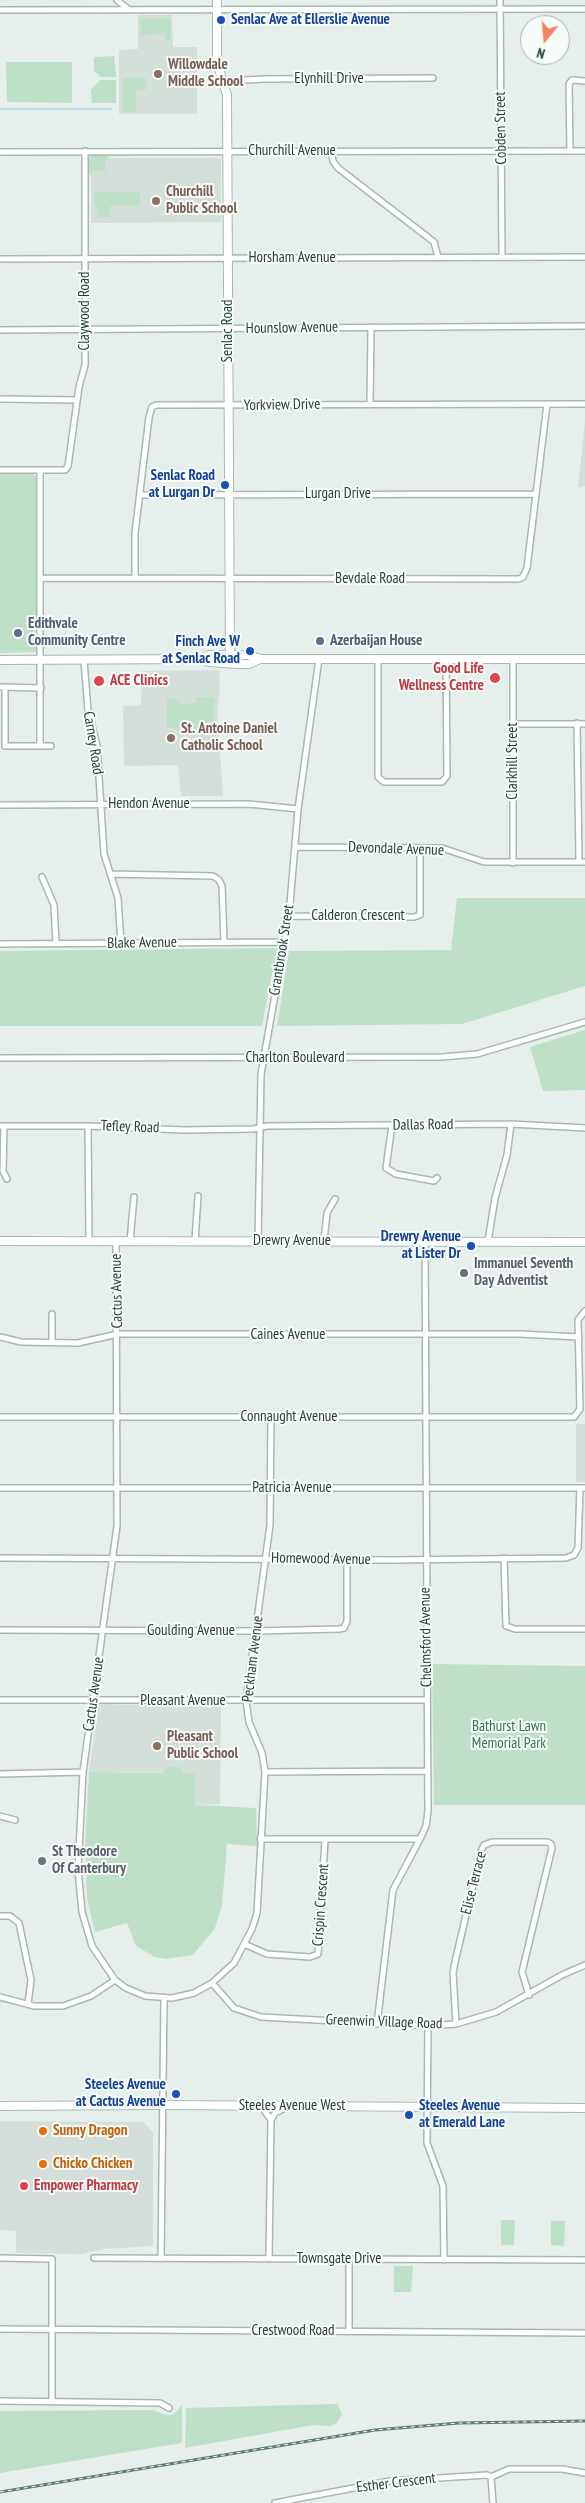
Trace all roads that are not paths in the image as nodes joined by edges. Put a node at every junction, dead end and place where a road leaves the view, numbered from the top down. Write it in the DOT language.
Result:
graph roads {
  1 [pos="117,0"];
  2 [pos="216,0"];
  3 [pos="500,0"];
  4 [pos="128,9"];
  5 [pos="217,9"];
  6 [pos="499,9"];
  7 [pos="585,9"];
  8 [pos="0,10"];
  9 [pos="433,78"];
  10 [pos="585,81"];
  11 [pos="224,82"];
  12 [pos="227,151"];
  13 [pos="332,151"];
  14 [pos="501,151"];
  15 [pos="570,151"];
  16 [pos="585,151"];
  17 [pos="0,152"];
  18 [pos="84,152"];
  19 [pos="438,257"];
  20 [pos="502,257"];
  21 [pos="585,257"];
  22 [pos="85,258"];
  23 [pos="228,258"];
  24 [pos="0,259"];
  25 [pos="585,326"];
  26 [pos="371,327"];
  27 [pos="0,330"];
  28 [pos="85,330"];
  29 [pos="228,330"];
  30 [pos="0,400"];
  31 [pos="77,400"];
  32 [pos="370,403"];
  33 [pos="547,404"];
  34 [pos="585,404"];
  35 [pos="228,406"];
  36 [pos="0,470"];
  37 [pos="40,470"];
  38 [pos="228,494"];
  39 [pos="536,494"];
  40 [pos="141,495"];
  41 [pos="40,578"];
  42 [pos="135,578"];
  43 [pos="229,579"];
  44 [pos="41,659"];
  45 [pos="230,659"];
  46 [pos="319,659"];
  47 [pos="378,659"];
  48 [pos="446,659"];
  49 [pos="513,659"];
  50 [pos="585,659"];
  51 [pos="0,660"];
  52 [pos="84,660"];
  53 [pos="2,688"];
  54 [pos="41,688"];
  55 [pos="512,724"];
  56 [pos="577,724"];
  57 [pos="585,724"];
  58 [pos="2,746"];
  59 [pos="40,746"];
  60 [pos="51,746"];
  61 [pos="100,804"];
  62 [pos="0,805"];
  63 [pos="298,809"];
  64 [pos="295,847"];
  65 [pos="420,848"];
  66 [pos="582,862"];
  67 [pos="513,864"];
  68 [pos="110,874"];
  69 [pos="42,878"];
  70 [pos="289,916"];
  71 [pos="224,942"];
  72 [pos="284,942"];
  73 [pos="56,943"];
  74 [pos="0,944"];
  75 [pos="121,944"];
  76 [pos="585,1022"];
  77 [pos="0,1058"];
  78 [pos="265,1058"];
  79 [pos="511,1124"];
  80 [pos="392,1125"];
  81 [pos="2,1126"];
  82 [pos="88,1126"];
  83 [pos="260,1127"];
  84 [pos="585,1128"];
  85 [pos="438,1178"];
  86 [pos="7,1180"];
  87 [pos="198,1196"];
  88 [pos="134,1197"];
  89 [pos="335,1199"];
  90 [pos="195,1240"];
  91 [pos="324,1240"];
  92 [pos="0,1241"];
  93 [pos="116,1241"];
  94 [pos="130,1241"];
  95 [pos="258,1241"];
  96 [pos="425,1241"];
  97 [pos="488,1241"];
  98 [pos="88,1242"];
  99 [pos="585,1242"];
  100 [pos="585,1311"];
  101 [pos="52,1314"];
  102 [pos="118,1334"];
  103 [pos="424,1335"];
  104 [pos="0,1337"];
  105 [pos="579,1338"];
  106 [pos="52,1342"];
  107 [pos="0,1417"];
  108 [pos="271,1417"];
  109 [pos="117,1418"];
  110 [pos="426,1418"];
  111 [pos="0,1488"];
  112 [pos="118,1488"];
  113 [pos="272,1488"];
  114 [pos="426,1488"];
  115 [pos="582,1488"];
  116 [pos="0,1558"];
  117 [pos="113,1558"];
  118 [pos="266,1558"];
  119 [pos="504,1558"];
  120 [pos="425,1559"];
  121 [pos="347,1560"];
  122 [pos="585,1629"];
  123 [pos="0,1630"];
  124 [pos="102,1630"];
  125 [pos="256,1631"];
  126 [pos="0,1700"];
  127 [pos="93,1700"];
  128 [pos="427,1700"];
  129 [pos="246,1701"];
  130 [pos="428,1771"];
  131 [pos="83,1772"];
  132 [pos="265,1772"];
  133 [pos="0,1774"];
  134 [pos="0,1816"];
  135 [pos="15,1820"];
  136 [pos="260,1839"];
  137 [pos="420,1839"];
  138 [pos="325,1840"];
  139 [pos="0,1916"];
  140 [pos="244,1944"];
  141 [pos="585,1965"];
  142 [pos="115,1980"];
  143 [pos="212,1983"];
  144 [pos="528,1995"];
  145 [pos="0,1997"];
  146 [pos="164,1999"];
  147 [pos="28,2004"];
  148 [pos="377,2024"];
  149 [pos="456,2024"];
  150 [pos="428,2026"];
  151 [pos="162,2105"];
  152 [pos="0,2106"];
  153 [pos="427,2106"];
  154 [pos="262,2107"];
  155 [pos="287,2107"];
  156 [pos="585,2108"];
  157 [pos="270,2120"];
  158 [pos="0,2258"];
  159 [pos="94,2258"];
  160 [pos="161,2259"];
  161 [pos="269,2259"];
  162 [pos="349,2259"];
  163 [pos="444,2260"];
  164 [pos="585,2260"];
  165 [pos="0,2329"];
  166 [pos="52,2329"];
  167 [pos="349,2331"];
  168 [pos="585,2332"];
  169 [pos="0,2401"];
  170 [pos="52,2401"];
  171 [pos="169,2408"];
  172 [pos="585,2473"];
  173 [pos="491,2477"];
  174 [pos="275,2503"];
  175 [pos="493,2503"];
  1 -- 4 [label="street"];
  2 -- 5 [label="street, Senlac Road"];
  3 -- 6 [label="street, Cobden Street"];
  4 -- 5 [label="street"];
  4 -- 8 [label="street"];
  5 -- 6 [label="street"];
  5 -- 11 [label="street, Senlac Road"];
  6 -- 7 [label="street"];
  6 -- 14 [label="street, Cobden Street"];
  9 -- 11 [label="street, Elynhill Drive"];
  10 -- 15 [label="street"];
  11 -- 12 [label="street, Senlac Road"];
  12 -- 13 [label="street, Churchill Avenue"];
  12 -- 18 [label="street, Churchill Avenue"];
  12 -- 23 [label="street, Senlac Road"];
  13 -- 14 [label="street, Churchill Avenue"];
  13 -- 19 [label="street"];
  14 -- 15 [label="street, Churchill Avenue"];
  14 -- 20 [label="street, Cobden Street"];
  15 -- 16 [label="street, Churchill Avenue"];
  17 -- 18 [label="street, Churchill Avenue"];
  18 -- 22 [label="street, Claywood Road"];
  19 -- 20 [label="street, Horsham Avenue"];
  19 -- 23 [label="street, Horsham Avenue"];
  20 -- 21 [label="street, Horsham Avenue"];
  22 -- 23 [label="street, Horsham Avenue"];
  22 -- 24 [label="street, Horsham Avenue"];
  22 -- 28 [label="street, Claywood Road"];
  23 -- 29 [label="street, Senlac Road"];
  25 -- 26 [label="street, Hounslow Avenue"];
  26 -- 29 [label="street, Hounslow Avenue"];
  26 -- 32 [label="street"];
  27 -- 28 [label="street, Hounslow Avenue"];
  28 -- 29 [label="street, Hounslow Avenue"];
  28 -- 31 [label="street, Claywood Road"];
  29 -- 35 [label="street, Senlac Road"];
  30 -- 31 [label="street"];
  31 -- 37 [label="street, Claywood Road"];
  32 -- 33 [label="street, Yorkview Drive"];
  32 -- 35 [label="street, Yorkview Drive"];
  33 -- 34 [label="street, Yorkview Drive"];
  33 -- 39 [label="street, Bevdale Road"];
  35 -- 38 [label="street, Senlac Road"];
  35 -- 40 [label="street, Yorkview Drive"];
  36 -- 37 [label="street"];
  37 -- 41 [label="street"];
  38 -- 39 [label="street, Lurgan Drive"];
  38 -- 40 [label="street, Lurgan Drive"];
  38 -- 43 [label="street, Senlac Road"];
  39 -- 43 [label="street, Bevdale Road"];
  40 -- 42 [label="street, Yorkview Drive"];
  41 -- 42 [label="street, Bevdale Road"];
  41 -- 44 [label="street"];
  42 -- 43 [label="street, Bevdale Road"];
  43 -- 45 [label="street, Senlac Road"];
  44 -- 51 [label="street"];
  44 -- 52 [label="street"];
  44 -- 54 [label="street"];
  45 -- 46 [label="street"];
  45 -- 52 [label="street"];
  46 -- 47 [label="street"];
  46 -- 63 [label="street, Grantbrook Street"];
  47 -- 48 [label="street"];
  47 -- 48 [label="street"];
  48 -- 49 [label="street"];
  49 -- 50 [label="street"];
  49 -- 55 [label="street, Clarkhill Street"];
  52 -- 61 [label="street, Carney Road"];
  53 -- 54 [label="street"];
  53 -- 58 [label="street"];
  54 -- 59 [label="street"];
  55 -- 56 [label="street"];
  55 -- 67 [label="street, Clarkhill Street"];
  56 -- 57 [label="street"];
  56 -- 66 [label="street"];
  58 -- 59 [label="street"];
  59 -- 60 [label="street"];
  61 -- 62 [label="street, Hendon Avenue"];
  61 -- 63 [label="street, Hendon Avenue"];
  61 -- 68 [label="street, Carney Road"];
  63 -- 64 [label="street, Grantbrook Street"];
  64 -- 65 [label="street, Devondale Avenue"];
  64 -- 70 [label="street, Grantbrook Street"];
  65 -- 67 [label="street, Devondale Avenue"];
  65 -- 70 [label="street, Calderon Crescent"];
  66 -- 67 [label="street, Devondale Avenue"];
  68 -- 71 [label="street"];
  68 -- 75 [label="street, Carney Road"];
  69 -- 73 [label="street"];
  70 -- 72 [label="street, Grantbrook Street"];
  71 -- 72 [label="street, Blake Avenue"];
  71 -- 75 [label="street, Blake Avenue"];
  72 -- 78 [label="street, Grantbrook Street"];
  73 -- 74 [label="street, Blake Avenue"];
  73 -- 75 [label="street, Blake Avenue"];
  76 -- 78 [label="street, Charlton Boulevard"];
  77 -- 78 [label="street, Charlton Boulevard"];
  78 -- 83 [label="street, Grantbrook Street"];
  79 -- 80 [label="street, Dallas Road"];
  79 -- 84 [label="street, Dallas Road"];
  79 -- 97 [label="street"];
  80 -- 83 [label="street, Dallas Road"];
  80 -- 85 [label="street"];
  81 -- 82 [label="street, Tefley Road"];
  81 -- 86 [label="street"];
  82 -- 83 [label="street, Tefley Road"];
  82 -- 98 [label="street"];
  83 -- 95 [label="street, Grantbrook Street"];
  87 -- 90 [label="street"];
  88 -- 94 [label="street"];
  89 -- 91 [label="street"];
  90 -- 94 [label="street, Drewry Avenue"];
  90 -- 95 [label="street, Drewry Avenue"];
  91 -- 95 [label="street, Drewry Avenue"];
  91 -- 96 [label="street, Drewry Avenue"];
  92 -- 98 [label="street, Drewry Avenue"];
  93 -- 94 [label="street, Drewry Avenue"];
  93 -- 98 [label="street, Drewry Avenue"];
  93 -- 102 [label="street, Cactus Avenue"];
  96 -- 97 [label="street, Drewry Avenue"];
  96 -- 103 [label="street, Chelmsford Avenue"];
  97 -- 99 [label="street, Drewry Avenue"];
  100 -- 105 [label="street"];
  101 -- 106 [label="street"];
  102 -- 103 [label="street, Caines Avenue"];
  102 -- 106 [label="street, Caines Avenue"];
  102 -- 109 [label="street, Cactus Avenue"];
  103 -- 105 [label="street, Caines Avenue"];
  103 -- 110 [label="street, Chelmsford Avenue"];
  104 -- 106 [label="street, Caines Avenue"];
  105 -- 110 [label="street, Connaught Avenue"];
  107 -- 109 [label="street, Connaught Avenue"];
  108 -- 109 [label="street, Connaught Avenue"];
  108 -- 110 [label="street, Connaught Avenue"];
  108 -- 113 [label="street, Peckham Avenue"];
  109 -- 112 [label="street, Cactus Avenue"];
  110 -- 114 [label="street, Chelmsford Avenue"];
  111 -- 112 [label="street, Patricia Avenue"];
  112 -- 113 [label="street, Patricia Avenue"];
  112 -- 117 [label="street, Cactus Avenue"];
  113 -- 114 [label="street, Patricia Avenue"];
  113 -- 118 [label="street, Peckham Avenue"];
  114 -- 115 [label="street, Patricia Avenue"];
  114 -- 120 [label="street, Chelmsford Avenue"];
  115 -- 119 [label="street, Homewood Avenue"];
  116 -- 117 [label="street, Homewood Avenue"];
  117 -- 118 [label="street, Homewood Avenue"];
  117 -- 124 [label="street, Cactus Avenue"];
  118 -- 121 [label="street, Homewood Avenue"];
  118 -- 125 [label="street, Peckham Avenue"];
  119 -- 120 [label="street, Homewood Avenue"];
  119 -- 122 [label="street"];
  120 -- 121 [label="street, Homewood Avenue"];
  120 -- 128 [label="street, Chelmsford Avenue"];
  121 -- 125 [label="street, Goulding Avenue"];
  123 -- 124 [label="street, Goulding Avenue"];
  124 -- 125 [label="street, Goulding Avenue"];
  124 -- 127 [label="street, Cactus Avenue"];
  125 -- 129 [label="street, Peckham Avenue"];
  126 -- 127 [label="street, Pleasant Avenue"];
  127 -- 129 [label="street, Pleasant Avenue"];
  127 -- 131 [label="street, Cactus Avenue"];
  128 -- 129 [label="street, Pleasant Avenue"];
  128 -- 130 [label="street, Chelmsford Avenue"];
  129 -- 132 [label="street, Peckham Avenue"];
  130 -- 132 [label="street"];
  130 -- 137 [label="street, Chelmsford Avenue"];
  131 -- 133 [label="street"];
  131 -- 142 [label="street, Cactus Avenue"];
  132 -- 136 [label="street, Peckham Avenue"];
  134 -- 135 [label="street"];
  136 -- 138 [label="street"];
  136 -- 140 [label="street, Peckham Avenue"];
  137 -- 138 [label="street"];
  137 -- 148 [label="street, Chelmsford Avenue"];
  138 -- 140 [label="street, Crispin Crescent"];
  139 -- 147 [label="street"];
  140 -- 143 [label="street, Peckham Avenue"];
  141 -- 144 [label="street, Greenwin Village Road"];
  142 -- 146 [label="street, Cactus Avenue"];
  142 -- 147 [label="street"];
  143 -- 146 [label="street, Peckham Avenue"];
  143 -- 148 [label="street, Greenwin Village Road"];
  144 -- 149 [label="street, Greenwin Village Road"];
  144 -- 149 [label="street, Elise Terrace"];
  145 -- 147 [label="street"];
  146 -- 151 [label="street"];
  148 -- 150 [label="street, Greenwin Village Road"];
  149 -- 150 [label="street, Greenwin Village Road"];
  150 -- 153 [label="street"];
  151 -- 152 [label="street, Steeles Avenue West"];
  151 -- 154 [label="street, Steeles Avenue West"];
  151 -- 160 [label="street"];
  153 -- 155 [label="street, Steeles Avenue West"];
  153 -- 156 [label="street, Steeles Avenue West"];
  153 -- 163 [label="street"];
  154 -- 155 [label="street, Steeles Avenue West"];
  154 -- 157 [label="street"];
  155 -- 157 [label="street"];
  157 -- 161 [label="street"];
  158 -- 166 [label="street"];
  159 -- 160 [label="street, Townsgate Drive"];
  160 -- 161 [label="street, Townsgate Drive"];
  161 -- 162 [label="street, Townsgate Drive"];
  162 -- 163 [label="street, Townsgate Drive"];
  162 -- 167 [label="street"];
  163 -- 164 [label="street, Townsgate Drive"];
  165 -- 166 [label="street, Crestwood Road"];
  166 -- 167 [label="street, Crestwood Road"];
  166 -- 170 [label="street"];
  167 -- 168 [label="street, Crestwood Road"];
  169 -- 170 [label="street"];
  170 -- 171 [label="street"];
  172 -- 173 [label="street, Esther Crescent"];
  173 -- 174 [label="street, Esther Crescent"];
  173 -- 175 [label="street"];
}
